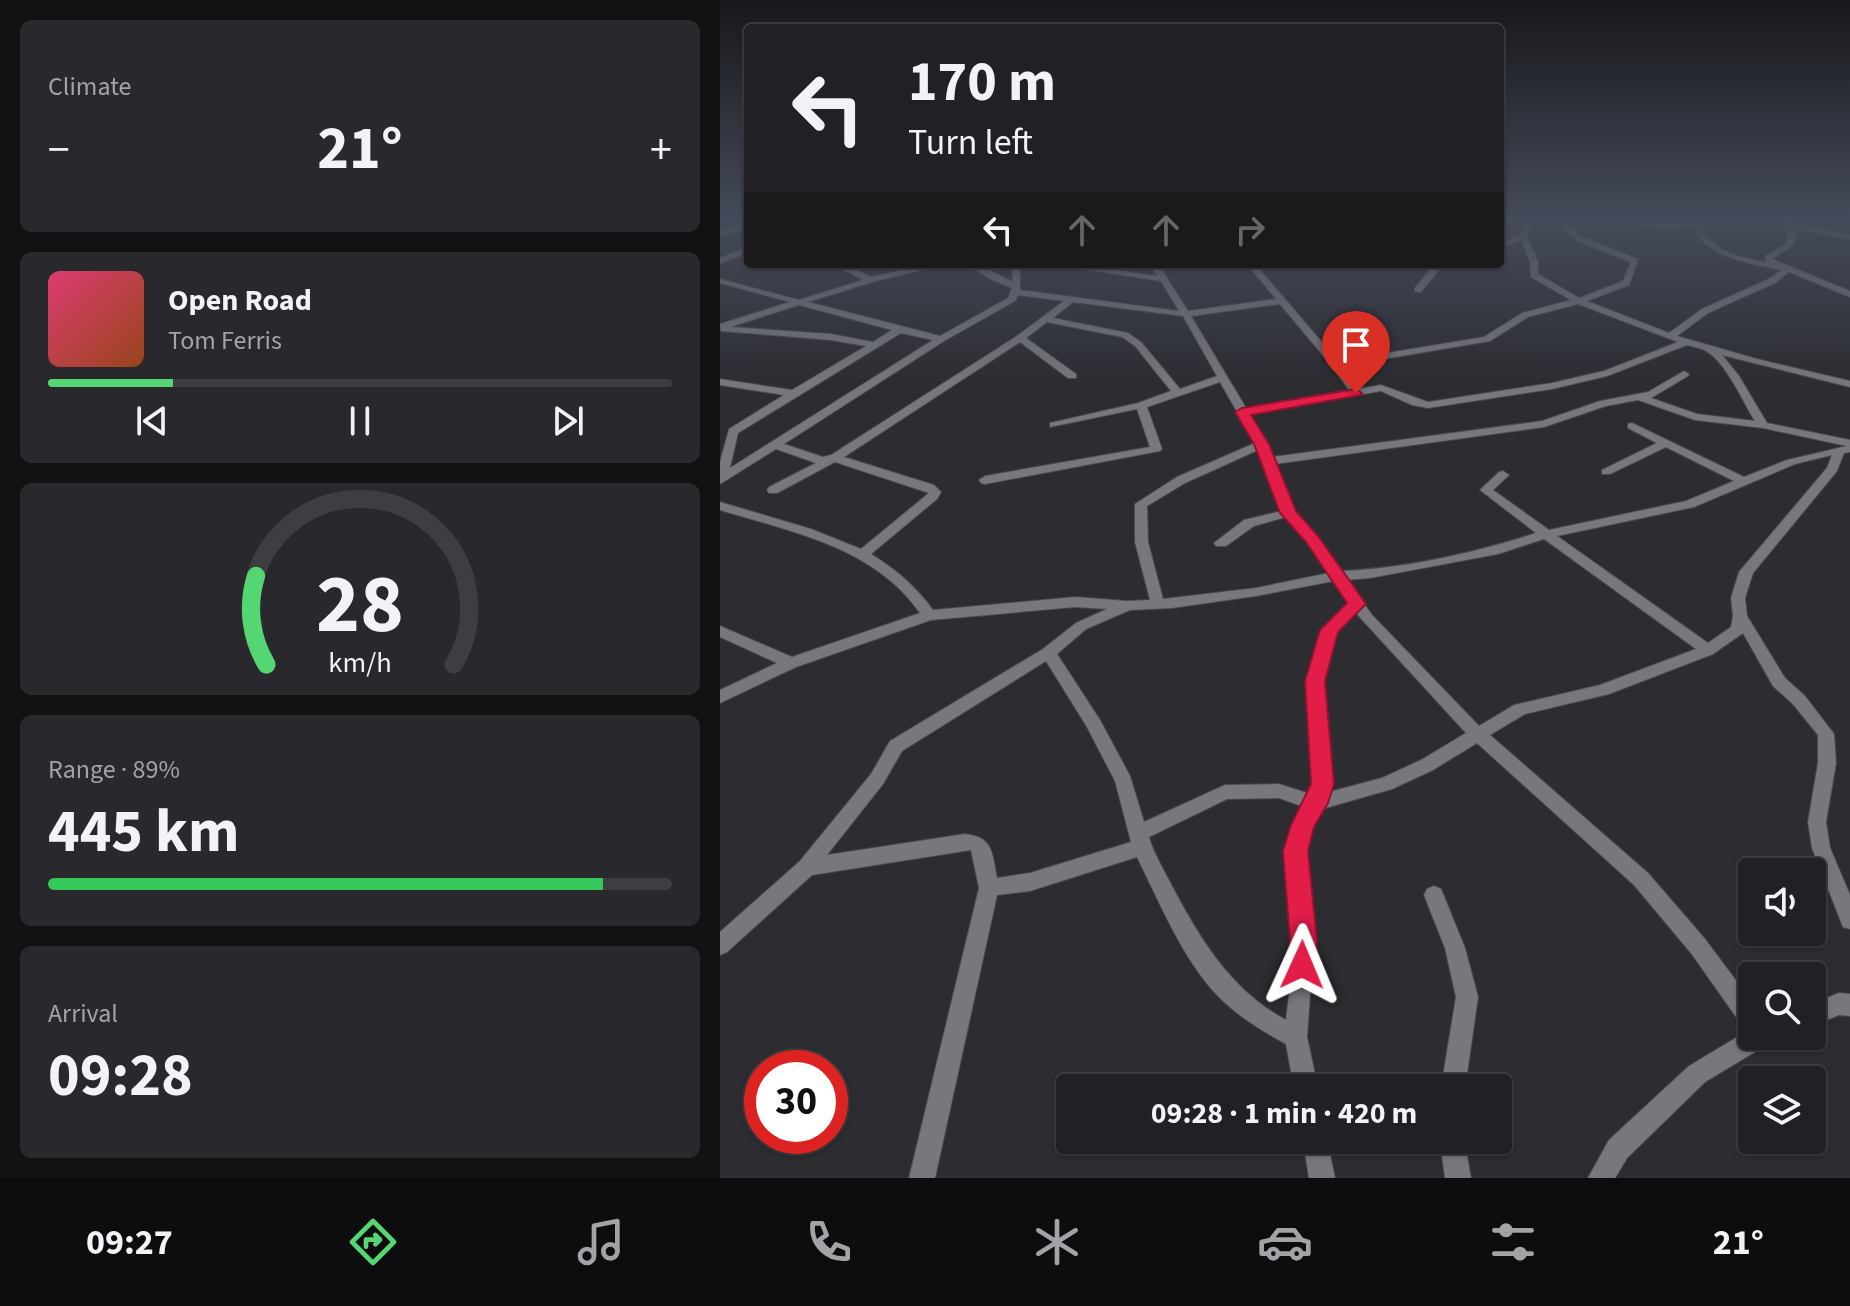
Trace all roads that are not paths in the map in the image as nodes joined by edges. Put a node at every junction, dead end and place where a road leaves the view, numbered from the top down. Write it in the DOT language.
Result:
graph roads {
  1 [pos="860,275"];
  2 [pos="893,275"];
  3 [pos="990,275"];
  4 [pos="1016,275"];
  5 [pos="1135,275"];
  6 [pos="1161,275"];
  7 [pos="1260,275"];
  8 [pos="1430,275"];
  9 [pos="1534,275"];
  10 [pos="1629,275"];
  11 [pos="1779,275"];
  12 [pos="1800,275"];
  13 [pos="1164,279"];
  14 [pos="870,280"];
  15 [pos="720,281"];
  16 [pos="1017,290"];
  17 [pos="1418,290"];
  18 [pos="1850,294"];
  19 [pos="1073,298"];
  20 [pos="804,301"];
  21 [pos="1283,301"];
  22 [pos="1579,301"];
  23 [pos="1186,314"];
  24 [pos="1047,319"];
  25 [pos="720,328"];
  26 [pos="899,330"];
  27 [pos="1671,336"];
  28 [pos="1020,338"];
  29 [pos="941,339"];
  30 [pos="1689,341"];
  31 [pos="875,345"];
  32 [pos="1709,349"];
  33 [pos="1336,364"];
  34 [pos="1684,374"];
  35 [pos="1072,376"];
  36 [pos="1222,378"];
  37 [pos="720,382"];
  38 [pos="1850,384"];
  39 [pos="1178,393"];
  40 [pos="1356,393"];
  41 [pos="795,394"];
  42 [pos="1640,398"];
  43 [pos="1141,405"];
  44 [pos="1242,412"];
  45 [pos="1054,425"];
  46 [pos="1763,425"];
  47 [pos="1632,426"];
  48 [pos="720,429"];
  49 [pos="733,431"];
  50 [pos="1666,443"];
  51 [pos="1261,444"];
  52 [pos="776,445"];
  53 [pos="1846,447"];
  54 [pos="833,459"];
  55 [pos="1268,461"];
  56 [pos="1606,472"];
  57 [pos="1503,475"];
  58 [pos="721,479"];
  59 [pos="985,480"];
  60 [pos="1743,481"];
  61 [pos="773,490"];
  62 [pos="720,506"];
  63 [pos="1289,513"];
  64 [pos="1544,535"];
  65 [pos="1221,543"];
  66 [pos="864,553"];
  67 [pos="1336,576"];
  68 [pos="1158,604"];
  69 [pos="1357,604"];
  70 [pos="1127,606"];
  71 [pos="929,615"];
  72 [pos="1740,616"];
  73 [pos="720,631"];
  74 [pos="1708,650"];
  75 [pos="1048,653"];
  76 [pos="791,663"];
  77 [pos="720,697"];
  78 [pos="1476,733"];
  79 [pos="1316,803"];
  80 [pos="1141,840"];
  81 [pos="807,867"];
  82 [pos="989,888"];
  83 [pos="1434,895"];
  84 [pos="1850,920"];
  85 [pos="720,945"];
  86 [pos="1738,1001"];
  87 [pos="1850,1005"];
  88 [pos="1826,1009"];
  89 [pos="1296,1037"];
  90 [pos="1738,1049"];
  91 [pos="1303,1074"];
  92 [pos="1455,1074"];
  93 [pos="1318,1154"];
  94 [pos="1454,1154"];
  95 [pos="922,1178"];
  96 [pos="1322,1178"];
  97 [pos="1458,1178"];
  98 [pos="1601,1178"];
  1 -- 14 [label="street"];
  2 -- 14 [label="street"];
  3 -- 16 [label="street"];
  4 -- 16 [label="street"];
  5 -- 13 [label="street"];
  6 -- 13 [label="street"];
  7 -- 21 [label="street"];
  8 -- 17 [label="street"];
  9 -- 22 [label="street"];
  10 -- 22 [label="street"];
  11 -- 27 [label="street"];
  12 -- 18 [label="street"];
  13 -- 23 [label="street"];
  14 -- 20 [label="street"];
  15 -- 20 [label="street"];
  16 -- 19 [label="street"];
  16 -- 29 [label="street"];
  19 -- 23 [label="street"];
  19 -- 24 [label="street"];
  20 -- 25 [label="street"];
  20 -- 26 [label="street"];
  21 -- 23 [label="street"];
  21 -- 33 [label="street"];
  22 -- 27 [label="street"];
  22 -- 33 [label="street"];
  23 -- 36 [label="street"];
  24 -- 28 [label="street"];
  24 -- 39 [label="street"];
  25 -- 31 [label="street"];
  26 -- 29 [label="street"];
  26 -- 31 [label="street"];
  27 -- 30 [label="street"];
  28 -- 35 [label="street"];
  28 -- 54 [label="street"];
  29 -- 52 [label="street"];
  30 -- 32 [label="street"];
  30 -- 40 [label="street"];
  31 -- 41 [label="street"];
  32 -- 38 [label="street"];
  32 -- 46 [label="street"];
  33 -- 40 [label="street"];
  34 -- 42 [label="street"];
  36 -- 39 [label="street"];
  36 -- 44 [label="street"];
  37 -- 41 [label="street"];
  39 -- 43 [label="street"];
  40 -- 44 [label="street"];
  41 -- 49 [label="street"];
  42 -- 46 [label="street"];
  42 -- 55 [label="street"];
  43 -- 45 [label="street"];
  43 -- 59 [label="street"];
  44 -- 51 [label="street"];
  46 -- 53 [label="street"];
  47 -- 50 [label="street"];
  48 -- 49 [label="street"];
  49 -- 58 [label="street"];
  50 -- 56 [label="street"];
  50 -- 60 [label="street"];
  51 -- 55 [label="street"];
  51 -- 68 [label="street"];
  52 -- 54 [label="street"];
  52 -- 58 [label="street"];
  53 -- 60 [label="street"];
  53 -- 72 [label="street"];
  54 -- 61 [label="street"];
  54 -- 66 [label="street"];
  55 -- 63 [label="street"];
  57 -- 64 [label="street"];
  60 -- 64 [label="street"];
  62 -- 66 [label="street"];
  63 -- 65 [label="street"];
  63 -- 67 [label="street"];
  64 -- 67 [label="street"];
  64 -- 74 [label="street"];
  66 -- 71 [label="street"];
  67 -- 68 [label="street"];
  67 -- 69 [label="street"];
  68 -- 70 [label="street"];
  69 -- 78 [label="street"];
  69 -- 79 [label="street"];
  70 -- 71 [label="street"];
  70 -- 75 [label="street"];
  71 -- 76 [label="street"];
  72 -- 74 [label="street"];
  72 -- 84 [label="street"];
  73 -- 76 [label="street"];
  74 -- 78 [label="street"];
  75 -- 80 [label="street"];
  75 -- 81 [label="street"];
  76 -- 77 [label="street"];
  78 -- 79 [label="street"];
  78 -- 86 [label="street"];
  79 -- 80 [label="street"];
  79 -- 89 [label="street"];
  80 -- 82 [label="street"];
  80 -- 89 [label="street"];
  81 -- 82 [label="street"];
  81 -- 85 [label="street"];
  82 -- 95 [label="street"];
  83 -- 92 [label="street"];
  87 -- 88 [label="street"];
  89 -- 91 [label="street"];
  90 -- 98 [label="street"];
  93 -- 96 [label="street"];
  94 -- 97 [label="street"];
}
